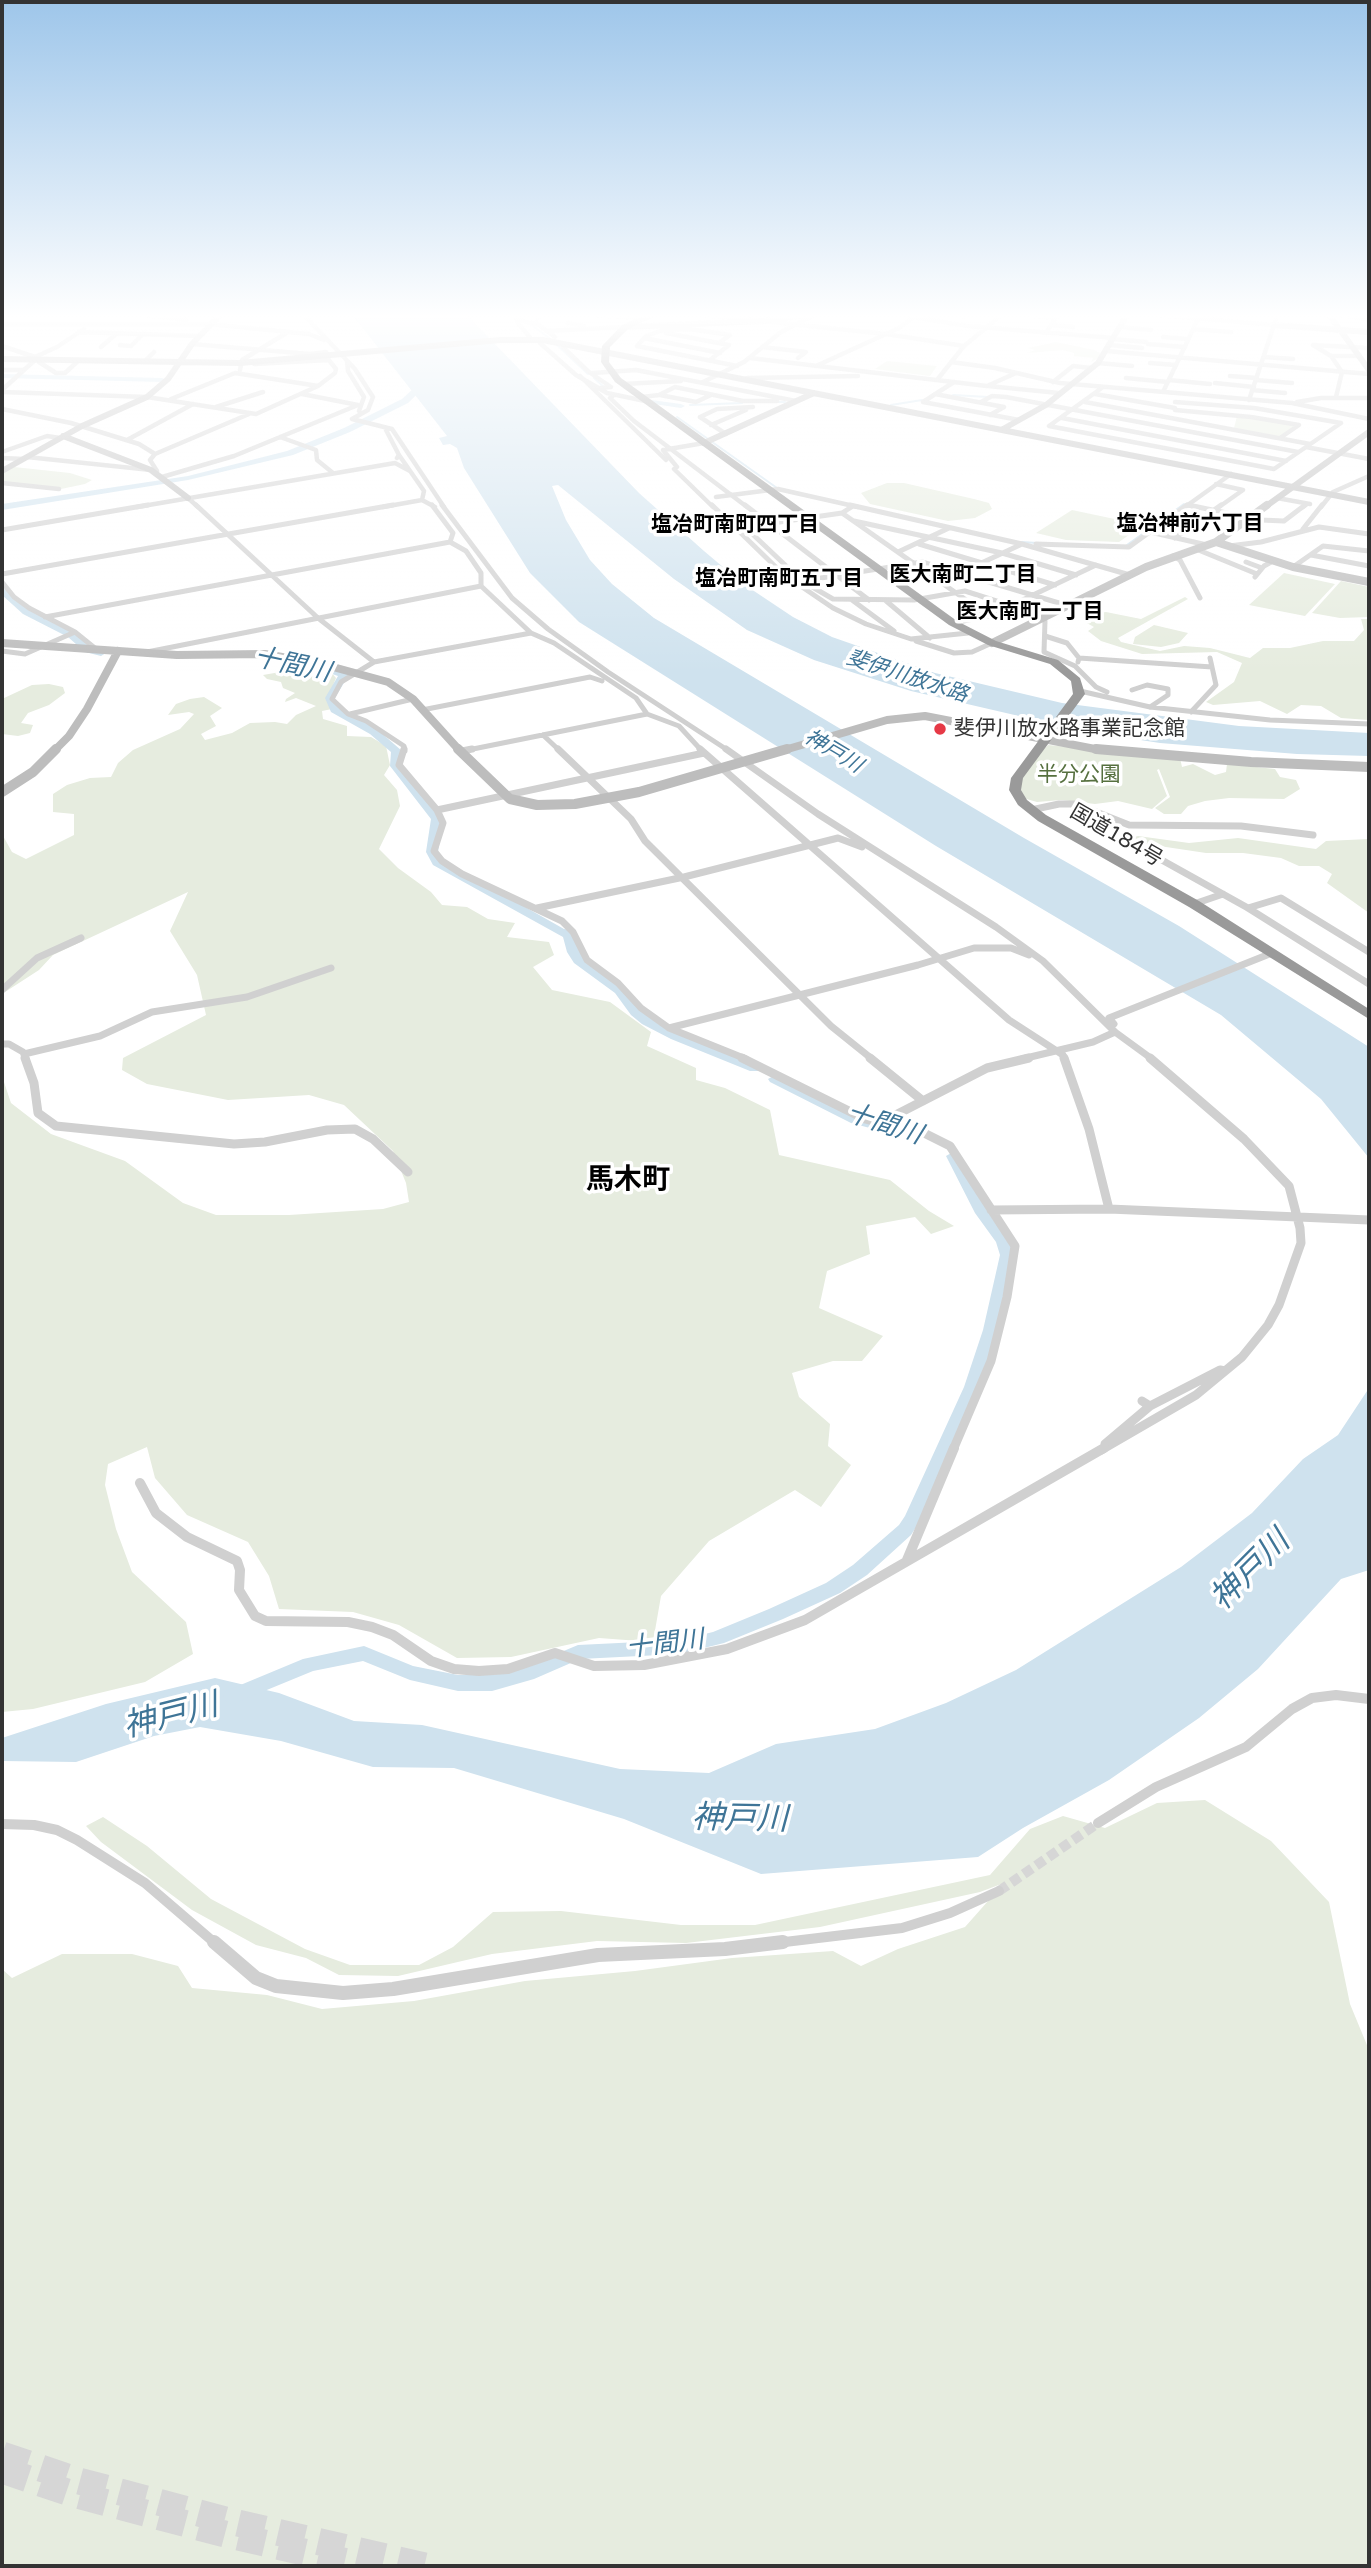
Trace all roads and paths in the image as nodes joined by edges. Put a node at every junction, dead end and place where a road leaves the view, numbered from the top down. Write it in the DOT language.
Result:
graph roads {
  1 [pos="70,433"];
  2 [pos="104,433"];
  3 [pos="140,433"];
  4 [pos="205,433"];
  5 [pos="290,433"];
  6 [pos="388,433"];
  7 [pos="395,433"];
  8 [pos="637,433"];
  9 [pos="651,433"];
  10 [pos="690,433"];
  11 [pos="1022,433"];
  12 [pos="1084,433"];
  13 [pos="1140,433"];
  14 [pos="1197,433"];
  15 [pos="1226,433"];
  16 [pos="1252,433"];
  17 [pos="1288,433"];
  18 [pos="1326,433"];
  19 [pos="1368,433"];
  20 [pos="726,434"];
  21 [pos="1100,436"];
  22 [pos="62,437"];
  23 [pos="280,437"];
  24 [pos="1220,437"];
  25 [pos="1280,438"];
  26 [pos="127,440"];
  27 [pos="1127,441"];
  28 [pos="704,443"];
  29 [pos="1084,445"];
  30 [pos="1308,445"];
  31 [pos="1207,446"];
  32 [pos="668,447"];
  33 [pos="2,452"];
  34 [pos="1298,452"];
  35 [pos="1340,453"];
  36 [pos="155,454"];
  37 [pos="1195,454"];
  38 [pos="399,455"];
  39 [pos="2,458"];
  40 [pos="25,458"];
  41 [pos="1218,458"];
  42 [pos="1369,459"];
  43 [pos="150,460"];
  44 [pos="1286,461"];
  45 [pos="132,463"];
  46 [pos="395,463"];
  47 [pos="1203,468"];
  48 [pos="674,469"];
  49 [pos="2,471"];
  50 [pos="410,471"];
  51 [pos="333,473"];
  52 [pos="1231,474"];
  53 [pos="160,476"];
  54 [pos="1369,477"];
  55 [pos="2,483"];
  56 [pos="1216,484"];
  57 [pos="1294,486"];
  58 [pos="60,489"];
  59 [pos="768,489"];
  60 [pos="424,491"];
  61 [pos="1332,493"];
  62 [pos="730,495"];
  63 [pos="716,497"];
  64 [pos="188,498"];
  65 [pos="1278,498"];
  66 [pos="422,500"];
  67 [pos="1369,500"];
  68 [pos="1307,504"];
  69 [pos="1187,505"];
  70 [pos="853,506"];
  71 [pos="435,507"];
  72 [pos="1322,507"];
  73 [pos="1215,510"];
  74 [pos="842,513"];
  75 [pos="807,518"];
  76 [pos="1251,518"];
  77 [pos="854,521"];
  78 [pos="769,524"];
  79 [pos="950,528"];
  80 [pos="1303,529"];
  81 [pos="2,530"];
  82 [pos="1150,532"];
  83 [pos="453,533"];
  84 [pos="1369,534"];
  85 [pos="226,535"];
  86 [pos="933,538"];
  87 [pos="1175,538"];
  88 [pos="450,542"];
  89 [pos="1211,543"];
  90 [pos="919,544"];
  91 [pos="1022,544"];
  92 [pos="1229,546"];
  93 [pos="1196,549"];
  94 [pos="466,551"];
  95 [pos="1369,551"];
  96 [pos="898,552"];
  97 [pos="1002,553"];
  98 [pos="1311,555"];
  99 [pos="1173,556"];
  100 [pos="1273,561"];
  101 [pos="1246,562"];
  102 [pos="913,563"];
  103 [pos="981,563"];
  104 [pos="1096,565"];
  105 [pos="1369,566"];
  106 [pos="1293,567"];
  107 [pos="1262,568"];
  108 [pos="878,569"];
  109 [pos="960,573"];
  110 [pos="2,574"];
  111 [pos="271,575"];
  112 [pos="836,575"];
  113 [pos="1076,575"];
  114 [pos="1130,575"];
  115 [pos="802,581"];
  116 [pos="2,582"];
  117 [pos="1369,582"];
  118 [pos="1055,585"];
  119 [pos="481,586"];
  120 [pos="956,593"];
  121 [pos="1034,595"];
  122 [pos="1200,598"];
  123 [pos="851,599"];
  124 [pos="919,599"];
  125 [pos="869,600"];
  126 [pos="885,600"];
  127 [pos="1012,606"];
  128 [pos="1069,606"];
  129 [pos="989,616"];
  130 [pos="45,617"];
  131 [pos="318,618"];
  132 [pos="1042,619"];
  133 [pos="912,621"];
  134 [pos="953,623"];
  135 [pos="886,626"];
  136 [pos="75,632"];
  137 [pos="531,633"];
  138 [pos="968,633"];
  139 [pos="1045,636"];
  140 [pos="930,638"];
  141 [pos="211,639"];
  142 [pos="911,639"];
  143 [pos="2,643"];
  144 [pos="992,643"];
  145 [pos="44,646"];
  146 [pos="96,649"];
  147 [pos="2,651"];
  148 [pos="118,651"];
  149 [pos="141,653"];
  150 [pos="213,656"];
  151 [pos="1079,657"];
  152 [pos="1210,657"];
  153 [pos="374,662"];
  154 [pos="583,664"];
  155 [pos="1073,665"];
  156 [pos="1212,667"];
  157 [pos="357,673"];
  158 [pos="590,677"];
  159 [pos="620,688"];
  160 [pos="1132,690"];
  161 [pos="1079,693"];
  162 [pos="636,698"];
  163 [pos="413,699"];
  164 [pos="1133,704"];
  165 [pos="1150,707"];
  166 [pos="422,710"];
  167 [pos="1191,712"];
  168 [pos="348,714"];
  169 [pos="647,714"];
  170 [pos="1369,724"];
  171 [pos="679,726"];
  172 [pos="543,735"];
  173 [pos="1047,738"];
  174 [pos="722,748"];
  175 [pos="462,751"];
  176 [pos="704,753"];
  177 [pos="749,762"];
  178 [pos="1369,767"];
  179 [pos="723,769"];
  180 [pos="586,778"];
  181 [pos="2,793"];
  182 [pos="505,795"];
  183 [pos="607,799"];
  184 [pos="437,810"];
  185 [pos="1031,810"];
  186 [pos="1313,835"];
  187 [pos="811,845"];
  188 [pos="1142,849"];
  189 [pos="883,856"];
  190 [pos="684,877"];
  191 [pos="1223,894"];
  192 [pos="1194,904"];
  193 [pos="537,908"];
  194 [pos="1248,908"];
  195 [pos="81,937"];
  196 [pos="1369,952"];
  197 [pos="1269,954"];
  198 [pos="940,958"];
  199 [pos="1044,961"];
  200 [pos="331,968"];
  201 [pos="1369,984"];
  202 [pos="2,990"];
  203 [pos="799,993"];
  204 [pos="1369,1015"];
  205 [pos="669,1028"];
  206 [pos="1115,1032"];
  207 [pos="2,1044"];
  208 [pos="1056,1050"];
  209 [pos="24,1054"];
  210 [pos="923,1101"];
  211 [pos="880,1123"];
  212 [pos="408,1172"];
  213 [pos="1110,1209"];
  214 [pos="991,1210"];
  215 [pos="1297,1216"];
  216 [pos="1369,1220"];
  217 [pos="1227,1371"];
  218 [pos="1102,1448"];
  219 [pos="140,1483"];
  220 [pos="907,1560"];
  221 [pos="1365,1698"];
  222 [pos="1098,1823"];
  223 [pos="2,1825"];
  224 [pos="999,1891"];
  1 -- 22 [label="street"];
  2 -- 26 [label="street"];
  3 -- 26 [label="street"];
  4 -- 36 [label="street"];
  5 -- 23 [label="street"];
  6 -- 38 [label="street"];
  7 -- 174 [label="street"];
  8 -- 48 [label="street"];
  9 -- 32 [label="street"];
  10 -- 28 [label="highway"];
  11 -- 29 [label="street"];
  12 -- 21 [label="street"];
  13 -- 27 [label="street"];
  13 -- 31 [label="street"];
  14 -- 24 [label="street"];
  15 -- 24 [label="street"];
  16 -- 25 [label="street"];
  17 -- 25 [label="street"];
  18 -- 30 [label="street"];
  19 -- 35 [label="street"];
  20 -- 28 [label="street"];
  21 -- 27 [label="street"];
  21 -- 29 [label="street"];
  22 -- 33 [label="street"];
  22 -- 40 [label="street"];
  22 -- 45 [label="street"];
  23 -- 51 [label="street"];
  23 -- 53 [label="street"];
  24 -- 31 [label="street"];
  24 -- 34 [label="street"];
  25 -- 30 [label="street"];
  26 -- 36 [label="street"];
  27 -- 37 [label="street"];
  28 -- 32 [label="street"];
  28 -- 59 [label="highway"];
  29 -- 47 [label="street"];
  30 -- 34 [label="street"];
  30 -- 35 [label="street"];
  31 -- 37 [label="street"];
  31 -- 44 [label="street"];
  32 -- 48 [label="street"];
  32 -- 62 [label="street"];
  34 -- 44 [label="street"];
  35 -- 42 [label="street"];
  35 -- 57 [label="street"];
  36 -- 43 [label="street"];
  37 -- 41 [label="street"];
  38 -- 46 [label="street"];
  38 -- 50 [label="street"];
  39 -- 40 [label="street"];
  40 -- 49 [label="street"];
  40 -- 53 [label="street"];
  41 -- 44 [label="street"];
  41 -- 47 [label="street"];
  43 -- 45 [label="street"];
  43 -- 53 [label="street"];
  45 -- 53 [label="street"];
  46 -- 50 [label="street"];
  46 -- 51 [label="street"];
  47 -- 52 [label="street"];
  48 -- 142 [label="street"];
  50 -- 60 [label="street"];
  51 -- 64 [label="street"];
  52 -- 56 [label="street"];
  52 -- 57 [label="street"];
  53 -- 64 [label="street"];
  54 -- 61 [label="street"];
  55 -- 58 [label="street"];
  56 -- 69 [label="street"];
  56 -- 73 [label="street"];
  57 -- 61 [label="street"];
  57 -- 65 [label="street"];
  59 -- 62 [label="street"];
  59 -- 70 [label="street"];
  59 -- 75 [label="highway"];
  60 -- 66 [label="street"];
  60 -- 71 [label="street"];
  61 -- 67 [label="street"];
  61 -- 72 [label="street"];
  62 -- 63 [label="street"];
  62 -- 78 [label="street"];
  64 -- 81 [label="street"];
  64 -- 85 [label="street"];
  65 -- 68 [label="street"];
  65 -- 76 [label="street"];
  66 -- 71 [label="street"];
  66 -- 85 [label="street"];
  68 -- 72 [label="street"];
  68 -- 76 [label="street"];
  69 -- 73 [label="street"];
  69 -- 82 [label="street"];
  70 -- 74 [label="street"];
  70 -- 79 [label="street"];
  71 -- 83 [label="street"];
  72 -- 80 [label="street"];
  73 -- 76 [label="street"];
  73 -- 87 [label="street"];
  74 -- 75 [label="street"];
  74 -- 77 [label="street"];
  75 -- 78 [label="street"];
  75 -- 108 [label="highway"];
  76 -- 89 [label="street"];
  77 -- 86 [label="street"];
  77 -- 96 [label="street"];
  78 -- 112 [label="street"];
  78 -- 115 [label="street"];
  79 -- 86 [label="street"];
  79 -- 91 [label="street"];
  80 -- 84 [label="street"];
  80 -- 92 [label="street"];
  82 -- 87 [label="street"];
  82 -- 91 [label="street"];
  83 -- 88 [label="street"];
  83 -- 94 [label="street"];
  85 -- 110 [label="street"];
  85 -- 111 [label="street"];
  86 -- 90 [label="street"];
  86 -- 97 [label="street"];
  87 -- 89 [label="street"];
  88 -- 94 [label="street"];
  88 -- 111 [label="street"];
  89 -- 92 [label="street"];
  89 -- 93 [label="street"];
  90 -- 96 [label="street"];
  90 -- 103 [label="street"];
  91 -- 97 [label="street"];
  91 -- 104 [label="street"];
  92 -- 100 [label="street"];
  93 -- 99 [label="street"];
  93 -- 107 [label="street"];
  94 -- 119 [label="street"];
  95 -- 98 [label="street"];
  96 -- 102 [label="street"];
  97 -- 103 [label="street"];
  97 -- 113 [label="street"];
  98 -- 105 [label="street"];
  98 -- 106 [label="street"];
  99 -- 114 [label="street"];
  99 -- 122 [label="street"];
  100 -- 106 [label="street"];
  100 -- 107 [label="street"];
  101 -- 107 [label="street"];
  102 -- 108 [label="street"];
  102 -- 109 [label="street"];
  102 -- 120 [label="street"];
  103 -- 109 [label="street"];
  103 -- 118 [label="street"];
  104 -- 113 [label="street"];
  104 -- 114 [label="street"];
  106 -- 117 [label="street"];
  108 -- 112 [label="street"];
  108 -- 124 [label="highway"];
  109 -- 121 [label="street"];
  111 -- 130 [label="street"];
  111 -- 131 [label="street"];
  112 -- 115 [label="street"];
  112 -- 125 [label="street"];
  113 -- 118 [label="street"];
  114 -- 128 [label="street"];
  115 -- 123 [label="street"];
  116 -- 130 [label="street"];
  118 -- 121 [label="street"];
  119 -- 131 [label="street"];
  119 -- 137 [label="street"];
  120 -- 124 [label="street"];
  120 -- 127 [label="street"];
  120 -- 129 [label="street"];
  121 -- 127 [label="street"];
  121 -- 128 [label="street"];
  123 -- 125 [label="street"];
  123 -- 135 [label="street"];
  124 -- 126 [label="street"];
  124 -- 134 [label="highway"];
  125 -- 126 [label="street"];
  126 -- 133 [label="street"];
  127 -- 129 [label="street"];
  128 -- 132 [label="street"];
  129 -- 134 [label="street"];
  130 -- 136 [label="street"];
  131 -- 141 [label="street"];
  131 -- 153 [label="street"];
  132 -- 139 [label="street"];
  132 -- 144 [label="street"];
  133 -- 135 [label="street"];
  133 -- 140 [label="street"];
  134 -- 138 [label="highway"];
  135 -- 142 [label="street"];
  136 -- 145 [label="street"];
  136 -- 146 [label="street"];
  137 -- 153 [label="street"];
  137 -- 154 [label="street"];
  138 -- 140 [label="street"];
  138 -- 144 [label="highway"];
  139 -- 151 [label="street"];
  139 -- 155 [label="street"];
  140 -- 142 [label="street"];
  141 -- 149 [label="street"];
  141 -- 150 [label="street"];
  142 -- 144 [label="street"];
  143 -- 145 [label="street"];
  144 -- 161 [label="highway"];
  145 -- 146 [label="street"];
  145 -- 147 [label="street"];
  146 -- 148 [label="street"];
  148 -- 149 [label="street"];
  148 -- 181 [label="street"];
  149 -- 150 [label="street"];
  150 -- 157 [label="street"];
  151 -- 155 [label="street"];
  151 -- 156 [label="street"];
  152 -- 156 [label="street"];
  153 -- 157 [label="street"];
  154 -- 158 [label="street"];
  154 -- 159 [label="street"];
  155 -- 164 [label="street"];
  156 -- 167 [label="street"];
  157 -- 163 [label="street"];
  157 -- 168 [label="street"];
  158 -- 159 [label="street"];
  158 -- 166 [label="street"];
  159 -- 162 [label="street"];
  160 -- 165 [label="street"];
  161 -- 164 [label="street"];
  161 -- 173 [label="highway, 国道184号"];
  162 -- 169 [label="street"];
  162 -- 171 [label="street"];
  163 -- 166 [label="street"];
  163 -- 168 [label="street"];
  164 -- 165 [label="street"];
  165 -- 167 [label="street"];
  166 -- 175 [label="street"];
  167 -- 170 [label="street"];
  168 -- 184 [label="street"];
  169 -- 171 [label="street"];
  169 -- 172 [label="street"];
  171 -- 174 [label="street"];
  171 -- 176 [label="street"];
  172 -- 175 [label="street"];
  172 -- 180 [label="street"];
  173 -- 177 [label="street"];
  173 -- 178 [label="street"];
  173 -- 185 [label="highway, 国道184号"];
  174 -- 177 [label="street"];
  175 -- 182 [label="street"];
  176 -- 179 [label="street"];
  176 -- 180 [label="street"];
  177 -- 179 [label="street"];
  177 -- 189 [label="street"];
  179 -- 183 [label="street"];
  179 -- 187 [label="street"];
  180 -- 182 [label="street"];
  180 -- 183 [label="street"];
  182 -- 183 [label="street"];
  182 -- 184 [label="street"];
  183 -- 190 [label="street"];
  184 -- 193 [label="street"];
  185 -- 186 [label="street"];
  185 -- 192 [label="highway, 国道184号"];
  187 -- 189 [label="street"];
  187 -- 190 [label="street"];
  187 -- 198 [label="street"];
  188 -- 191 [label="street"];
  189 -- 199 [label="street"];
  190 -- 193 [label="street"];
  190 -- 203 [label="street"];
  191 -- 192 [label="street"];
  191 -- 194 [label="street"];
  192 -- 197 [label="highway, 国道184号"];
  193 -- 205 [label="street"];
  194 -- 196 [label="street"];
  194 -- 201 [label="street"];
  195 -- 202 [label="street"];
  197 -- 204 [label="highway, 国道184号"];
  197 -- 206 [label="street"];
  198 -- 199 [label="street"];
  198 -- 203 [label="street"];
  198 -- 208 [label="street"];
  199 -- 206 [label="street"];
  200 -- 209 [label="street"];
  203 -- 205 [label="street"];
  203 -- 210 [label="street"];
  205 -- 211 [label="street"];
  206 -- 208 [label="street"];
  206 -- 215 [label="street"];
  207 -- 209 [label="street"];
  208 -- 210 [label="street"];
  208 -- 213 [label="street"];
  209 -- 212 [label="street"];
  210 -- 211 [label="street"];
  211 -- 214 [label="street"];
  213 -- 214 [label="street"];
  213 -- 215 [label="street"];
  214 -- 220 [label="street"];
  215 -- 216 [label="street"];
  215 -- 217 [label="street"];
  217 -- 218 [label="street"];
  217 -- 218 [label="street"];
  218 -- 220 [label="street"];
  219 -- 220 [label="street"];
  221 -- 222 [label="street"];
  223 -- 224 [label="street"];
}
